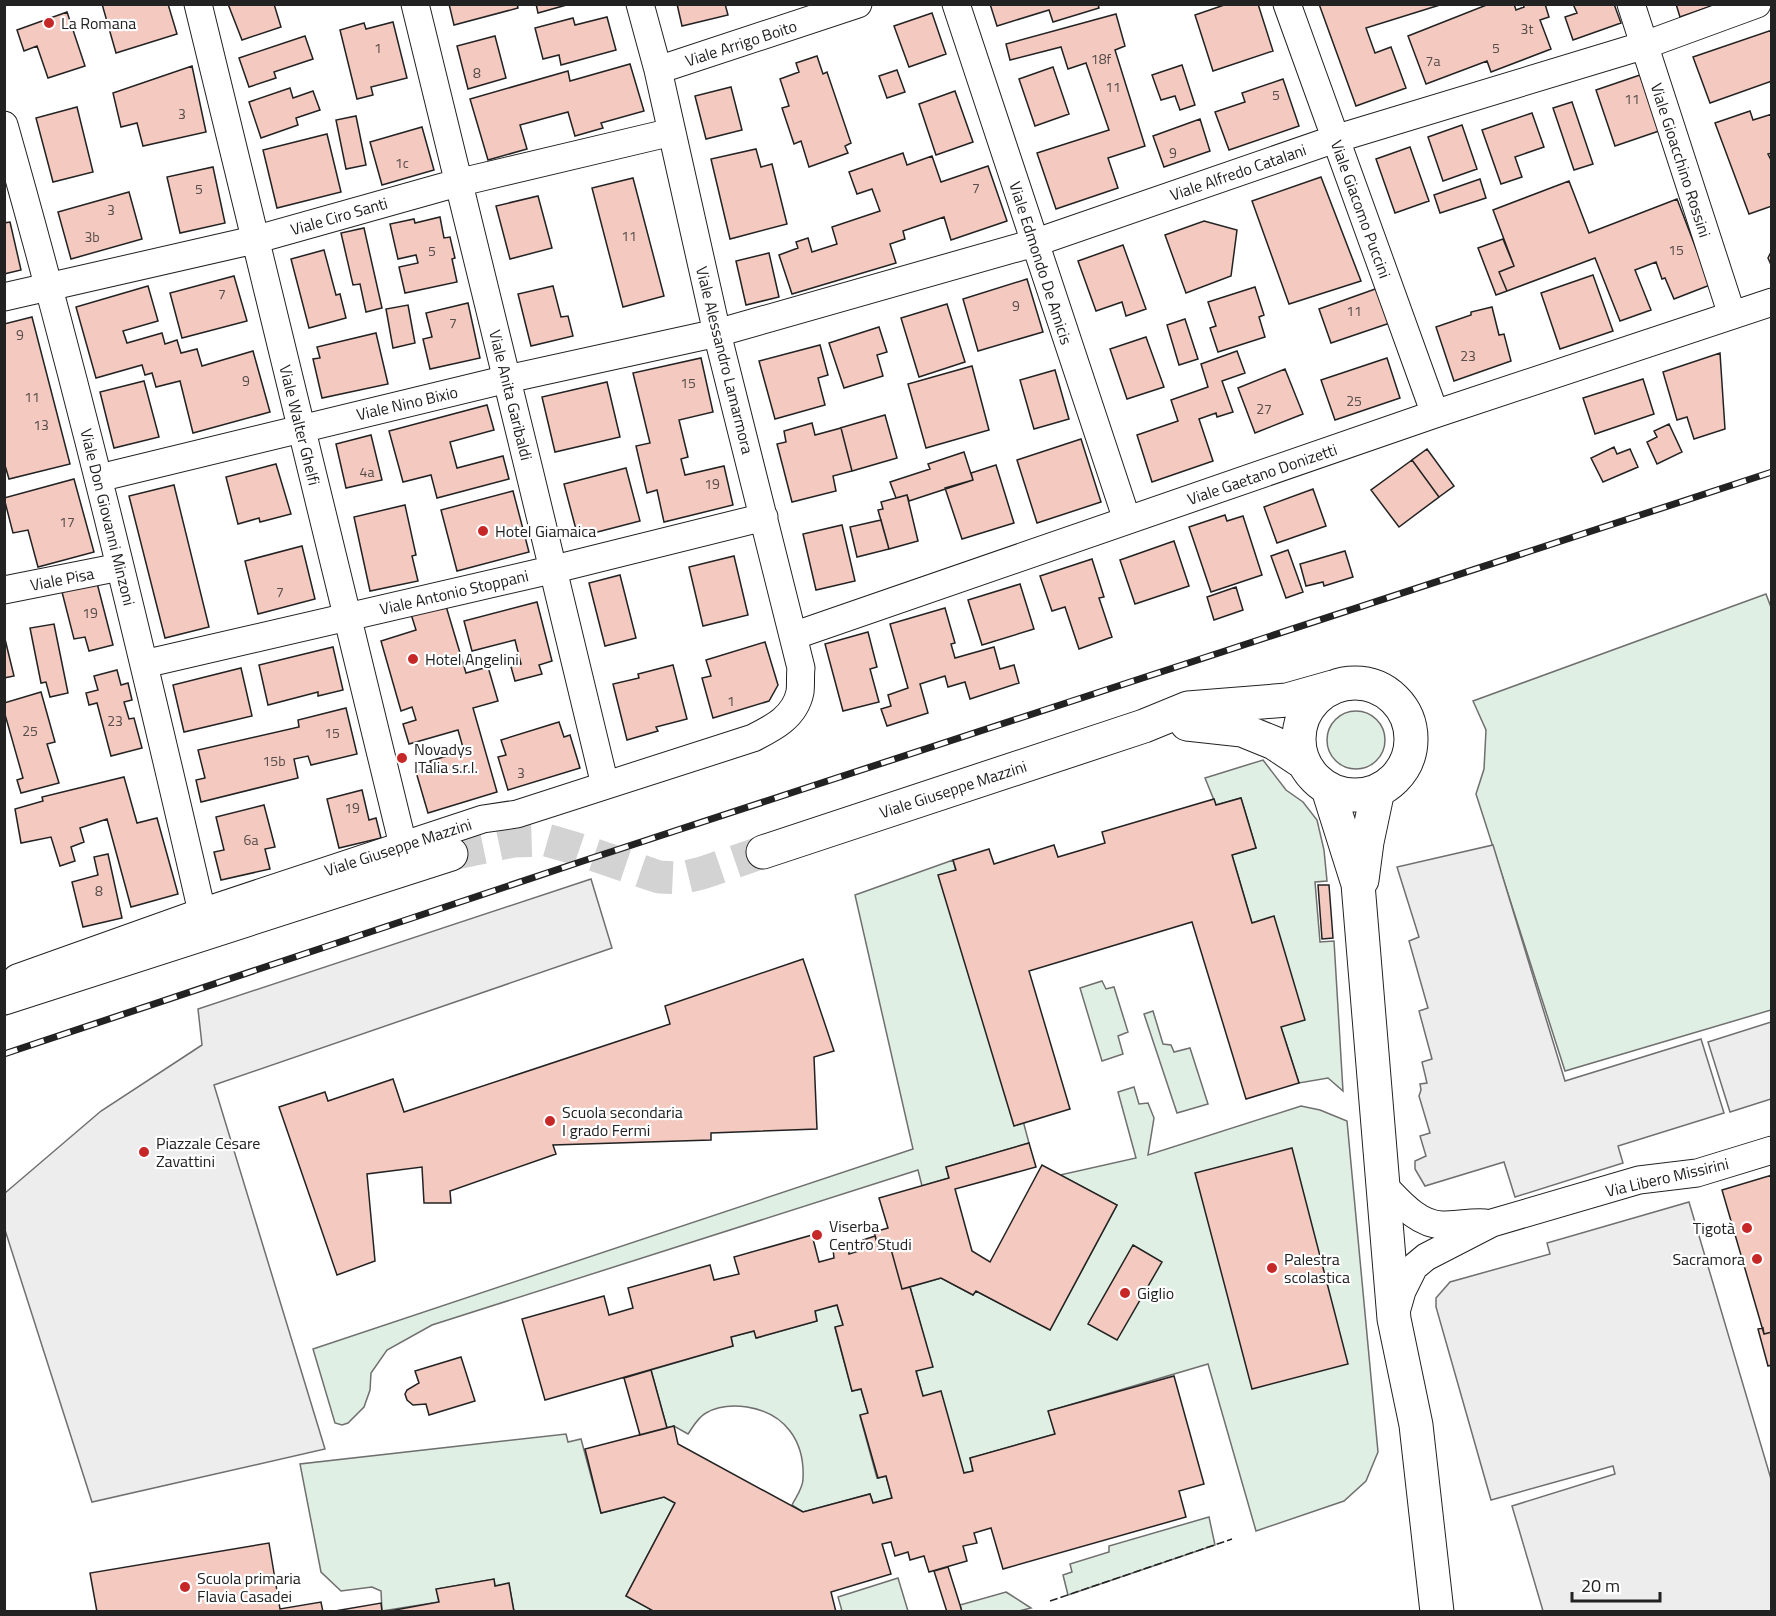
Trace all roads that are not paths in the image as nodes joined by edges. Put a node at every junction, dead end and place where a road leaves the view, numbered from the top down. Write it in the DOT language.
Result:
graph roads {
  1 [pos="198,4"];
  2 [pos="415,4"];
  3 [pos="640,4"];
  4 [pos="858,4"];
  5 [pos="956,4"];
  6 [pos="1287,4"];
  7 [pos="1630,4"];
  8 [pos="1757,4"];
  9 [pos="1645,45"];
  10 [pos="658,70"];
  11 [pos="4,124"];
  12 [pos="672,132"];
  13 [pos="1335,139"];
  14 [pos="457,183"];
  15 [pos="254,240"];
  16 [pos="1034,243"];
  17 [pos="50,288"];
  18 [pos="4,297"];
  19 [pos="1772,302"];
  20 [pos="1732,315"];
  21 [pos="717,333"];
  22 [pos="507,379"];
  23 [pos="1435,414"];
  24 [pos="301,428"];
  25 [pos="99,478"];
  26 [pos="764,517"];
  27 [pos="1127,520"];
  28 [pos="120,567"];
  29 [pos="555,569"];
  30 [pos="4,590"];
  31 [pos="347,617"];
  32 [pos="793,636"];
  33 [pos="144,664"];
  34 [pos="1333,687"];
  35 [pos="790,714"];
  36 [pos="1144,726"];
  37 [pos="1304,763"];
  38 [pos="605,785"];
  39 [pos="1328,789"];
  40 [pos="1378,790"];
  41 [pos="403,845"];
  42 [pos="763,852"];
  43 [pos="451,854"];
  44 [pos="202,912"];
  45 [pos="1362,915"];
  46 [pos="4,982"];
  47 [pos="4,998"];
  48 [pos="1772,1150"];
  49 [pos="1383,1185"];
  50 [pos="1492,1223"];
  51 [pos="1394,1319"];
  52 [pos="1407,1385"];
  53 [pos="1420,1611"];
  54 [pos="1437,1611"];
  1 -- 15 [label="street, Viale Walter Ghelfi"];
  2 -- 14 [label="street, Viale Anita Garibaldi"];
  3 -- 10 [label="street, Viale Alessandro Lamarmora"];
  4 -- 10 [label="street, Viale Arrigo Boito"];
  5 -- 16 [label="street, Viale Edmondo De Amicis"];
  6 -- 13 [label="street, Viale Giacomo Puccini"];
  7 -- 9 [label="street, Viale Gioacchino Rossini"];
  8 -- 9 [label="street, Viale Alfredo Catalani"];
  9 -- 13 [label="street, Viale Alfredo Catalani"];
  9 -- 20 [label="street, Viale Gioacchino Rossini"];
  10 -- 12 [label="street, Viale Alessandro Lamarmora"];
  11 -- 17 [label="street, Viale Don Giovanni Minzoni"];
  12 -- 14 [label="street, Viale Ciro Santi"];
  12 -- 21 [label="street, Viale Alessandro Lamarmora"];
  13 -- 16 [label="street, Viale Alfredo Catalani"];
  13 -- 23 [label="street, Viale Giacomo Puccini"];
  14 -- 15 [label="street, Viale Ciro Santi"];
  14 -- 22 [label="street, Viale Anita Garibaldi"];
  15 -- 17 [label="street, Viale Ciro Santi"];
  15 -- 24 [label="street, Viale Walter Ghelfi"];
  16 -- 21 [label="street, Viale Alfredo Catalani"];
  16 -- 27 [label="street, Viale Edmondo De Amicis"];
  17 -- 18 [label="street, Viale Ciro Santi"];
  17 -- 25 [label="street, Viale Don Giovanni Minzoni"];
  19 -- 20 [label="street, Viale Gaetano Donizetti"];
  20 -- 23 [label="street, Viale Gaetano Donizetti"];
  21 -- 22 [label="street, Viale Nino Bixio"];
  21 -- 26 [label="street, Viale Alessandro Lamarmora"];
  22 -- 24 [label="street, Viale Nino Bixio"];
  22 -- 29 [label="street, Viale Anita Garibaldi"];
  23 -- 27 [label="street, Viale Gaetano Donizetti"];
  24 -- 25 [label="street, Viale Nino Bixio"];
  24 -- 31 [label="street, Viale Walter Ghelfi"];
  25 -- 28 [label="street, Viale Don Giovanni Minzoni"];
  26 -- 29 [label="street, Viale Antonio Stoppani"];
  26 -- 32 [label="street, Viale Alessandro Lamarmora"];
  27 -- 32 [label="street, Viale Gaetano Donizetti"];
  28 -- 30 [label="street, Viale Pisa"];
  28 -- 33 [label="street, Viale Don Giovanni Minzoni"];
  29 -- 31 [label="street, Viale Antonio Stoppani"];
  29 -- 38 [label="street, Viale Anita Garibaldi"];
  31 -- 33 [label="street, Viale Antonio Stoppani"];
  31 -- 41 [label="street, Viale Walter Ghelfi"];
  32 -- 35 [label="street, Viale Alessandro Lamarmora"];
  33 -- 44 [label="street, Viale Don Giovanni Minzoni"];
  34 -- 36 [label="street, Viale Giuseppe Mazzini"];
  34 -- 37 [label="street"];
  34 -- 40 [label="street"];
  35 -- 38 [label="street, Viale Giuseppe Mazzini"];
  36 -- 37 [label="street, Viale Giuseppe Mazzini"];
  36 -- 42 [label="street, Viale Giuseppe Mazzini"];
  37 -- 39 [label="street"];
  38 -- 41 [label="street, Viale Giuseppe Mazzini"];
  39 -- 40 [label="street"];
  39 -- 45 [label="street, Via Libero Missirini"];
  40 -- 45 [label="street, Via Libero Missirini"];
  41 -- 44 [label="street, Viale Giuseppe Mazzini"];
  43 -- 47 [label="street, Viale Giuseppe Mazzini"];
  44 -- 46 [label="street, Viale Giuseppe Mazzini"];
  45 -- 49 [label="street, Via Libero Missirini"];
  48 -- 50 [label="street, Via Libero Missirini"];
  49 -- 50 [label="street, Via Libero Missirini"];
  49 -- 51 [label="street, Via Libero Missirini"];
  50 -- 51 [label="street, Via Libero Missirini"];
  51 -- 52 [label="street, Via Libero Missirini"];
  52 -- 53 [label="street, Via Libero Missirini"];
  52 -- 54 [label="street, Via Libero Missirini"];
}
